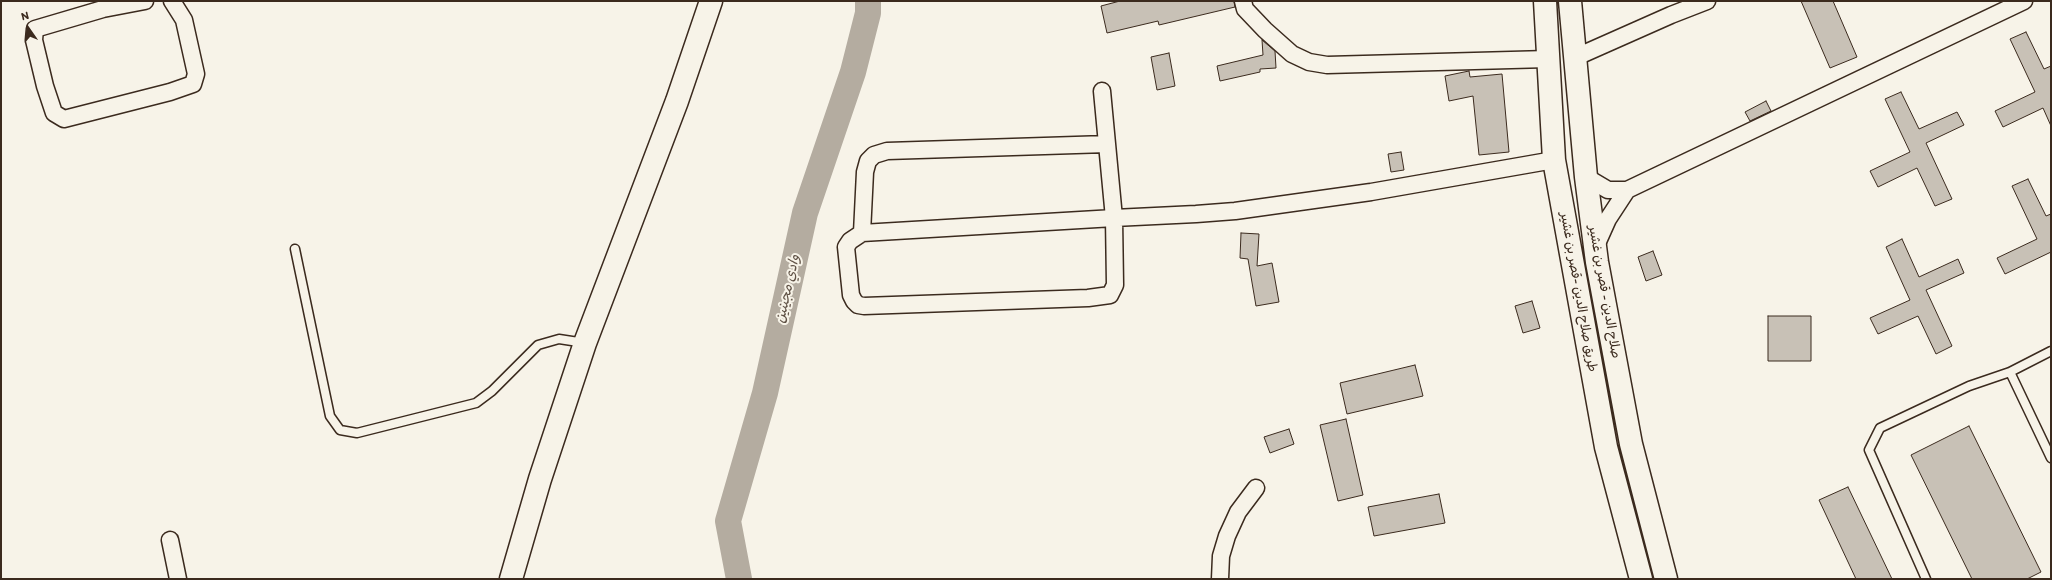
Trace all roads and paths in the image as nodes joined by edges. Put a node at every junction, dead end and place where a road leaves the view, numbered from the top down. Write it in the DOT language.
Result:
graph roads {
  1 [pos="145,1"];
  2 [pos="172,1"];
  3 [pos="711,1"];
  4 [pos="1243,1"];
  5 [pos="1544,1"];
  6 [pos="1570,1"];
  7 [pos="1708,1"];
  8 [pos="2024,1"];
  9 [pos="102,5"];
  10 [pos="1574,58"];
  11 [pos="1548,59"];
  12 [pos="1102,92"];
  13 [pos="1107,144"];
  14 [pos="1554,160"];
  15 [pos="1586,177"];
  16 [pos="1628,190"];
  17 [pos="1114,218"];
  18 [pos="862,233"];
  19 [pos="295,249"];
  20 [pos="1595,249"];
  21 [pos="585,343"];
  22 [pos="2051,351"];
  23 [pos="2010,372"];
  24 [pos="2051,458"];
  25 [pos="1256,488"];
  26 [pos="170,540"];
  27 [pos="178,579"];
  28 [pos="510,579"];
  29 [pos="1220,579"];
  30 [pos="1641,579"];
  31 [pos="1666,579"];
  32 [pos="1926,579"];
  1 -- 9 [label="street"];
  2 -- 9 [label="street"];
  3 -- 21 [label="main road"];
  4 -- 11 [label="street"];
  5 -- 11 [label="main road, طريق صلاح الدين -قصر بن غشير"];
  6 -- 10 [label="main road, صلاح الدين - قصر بن غشير"];
  7 -- 10 [label="street"];
  8 -- 16 [label="street"];
  10 -- 15 [label="main road, صلاح الدين - قصر بن غشير"];
  11 -- 14 [label="main road, طريق صلاح الدين -قصر بن غشير"];
  12 -- 13 [label="street"];
  13 -- 17 [label="street"];
  13 -- 18 [label="street"];
  14 -- 17 [label="street"];
  14 -- 30 [label="main road, طريق صلاح الدين -قصر بن غشير"];
  15 -- 16 [label="street"];
  15 -- 20 [label="main road, صلاح الدين - قصر بن غشير"];
  16 -- 20 [label="street"];
  17 -- 18 [label="street"];
  17 -- 18 [label="street"];
  19 -- 21 [label="lane"];
  20 -- 31 [label="main road, صلاح الدين - قصر بن غشير"];
  21 -- 28 [label="main road"];
  22 -- 23 [label="lane"];
  23 -- 24 [label="lane"];
  23 -- 32 [label="lane"];
  25 -- 29 [label="street"];
  26 -- 27 [label="street"];
}
